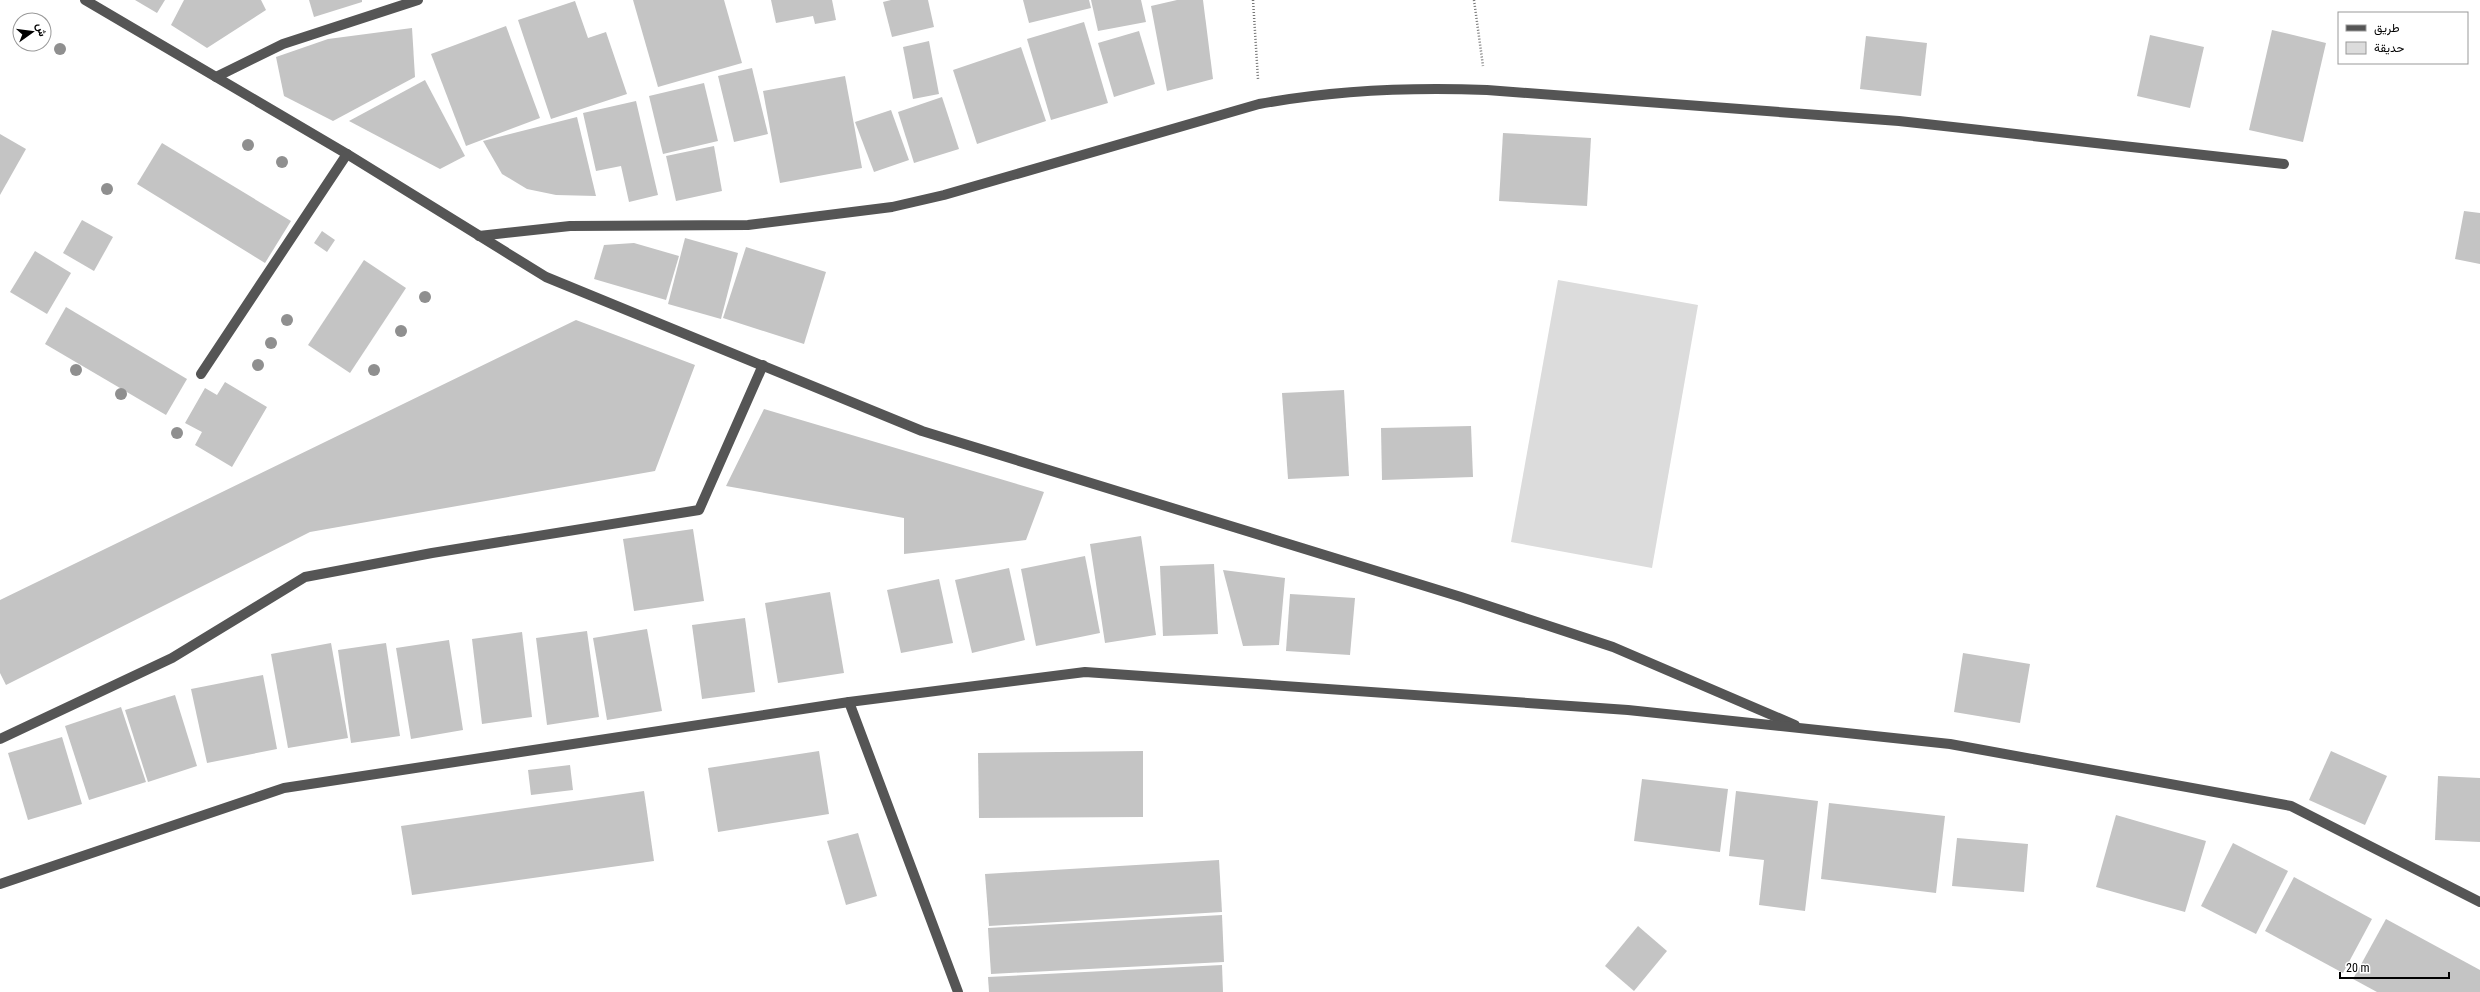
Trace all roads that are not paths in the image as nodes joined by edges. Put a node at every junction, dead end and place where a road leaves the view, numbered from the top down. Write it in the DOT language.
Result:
graph roads {
  1 [pos="85,0"];
  2 [pos="418,0"];
  3 [pos="216,76"];
  4 [pos="347,154"];
  5 [pos="2284,164"];
  6 [pos="479,236"];
  7 [pos="763,365"];
  8 [pos="201,374"];
  9 [pos="849,702"];
  10 [pos="1804,729"];
  11 [pos="0,739"];
  12 [pos="0,884"];
  13 [pos="2480,902"];
  14 [pos="958,992"];
  1 -- 3 [label="street"];
  2 -- 3 [label="street"];
  3 -- 4 [label="street"];
  4 -- 6 [label="street"];
  4 -- 8 [label="street"];
  5 -- 6 [label="street"];
  6 -- 7 [label="street"];
  7 -- 10 [label="street"];
  7 -- 11 [label="street"];
  9 -- 10 [label="street"];
  9 -- 12 [label="street"];
  9 -- 14 [label="street"];
  10 -- 13 [label="street"];
}
